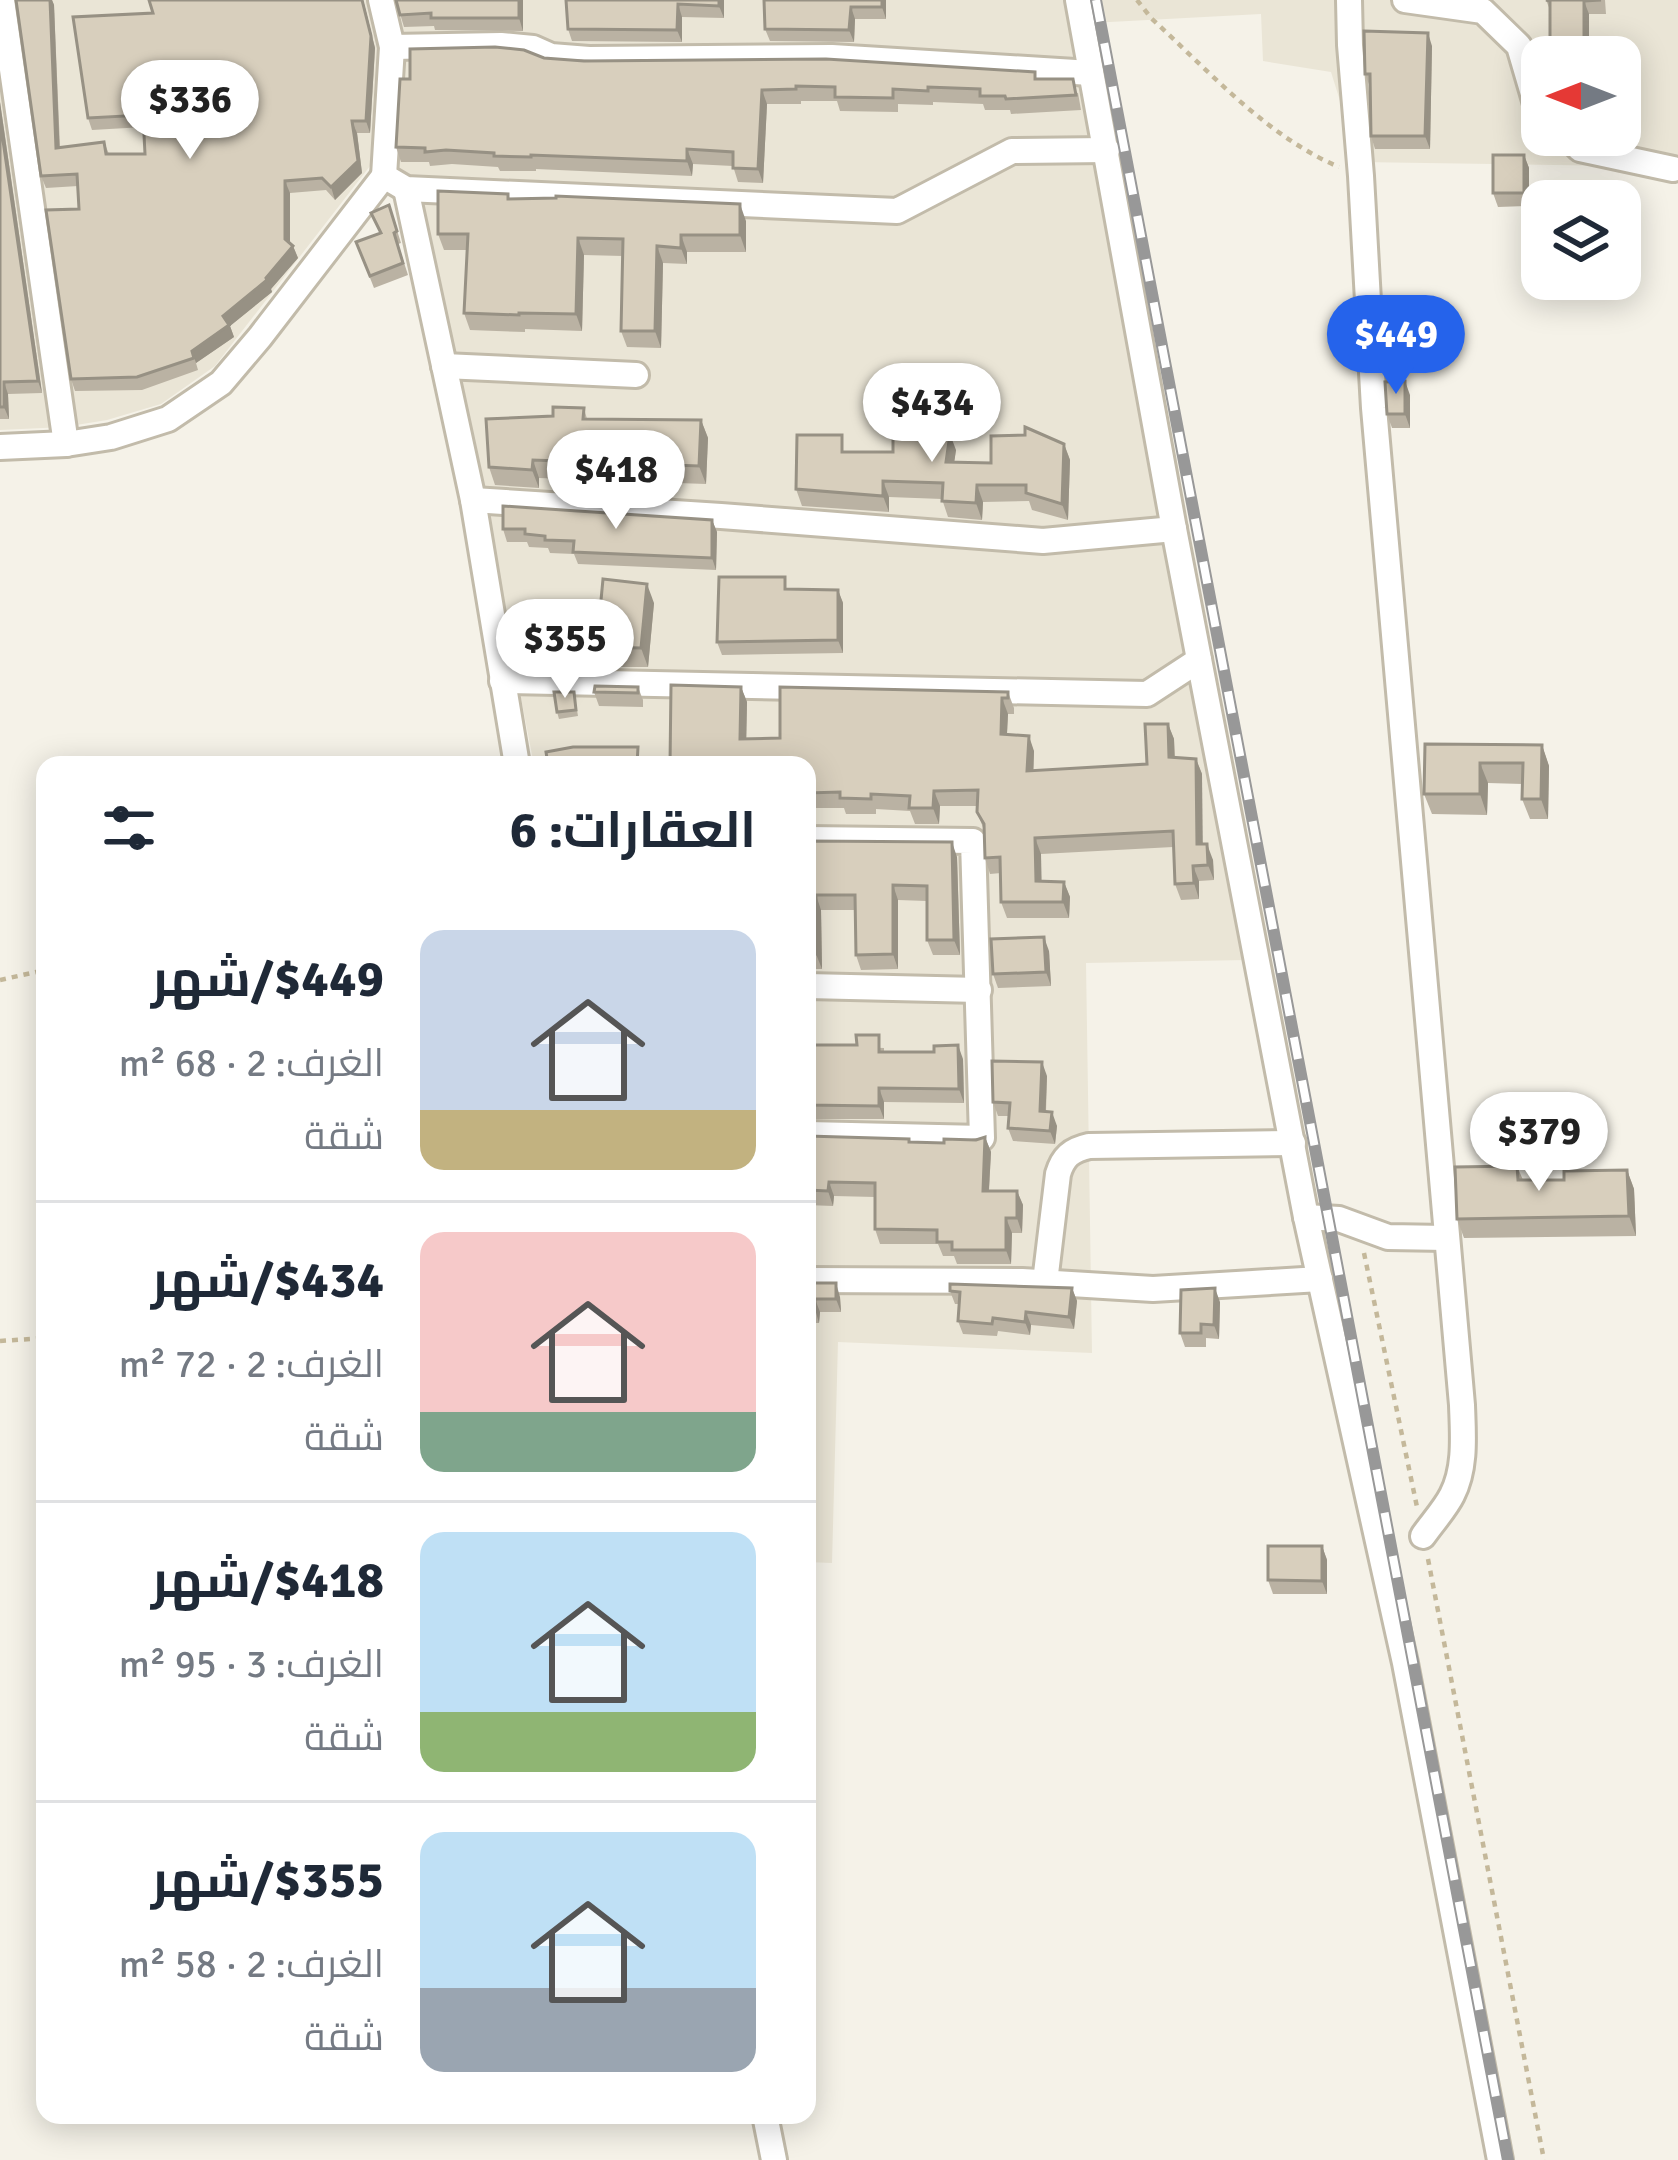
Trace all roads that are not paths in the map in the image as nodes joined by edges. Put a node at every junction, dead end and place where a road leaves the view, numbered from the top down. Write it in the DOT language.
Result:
graph roads {
  1 [pos="2,0"];
  2 [pos="381,0"];
  3 [pos="1078,0"];
  4 [pos="1349,0"];
  5 [pos="1405,0"];
  6 [pos="392,47"];
  7 [pos="1521,53"];
  8 [pos="1091,73"];
  9 [pos="1107,150"];
  10 [pos="1613,156"];
  11 [pos="1673,169"];
  12 [pos="395,182"];
  13 [pos="444,367"];
  14 [pos="636,375"];
  15 [pos="66,444"];
  16 [pos="0,447"];
  17 [pos="473,500"];
  18 [pos="1174,529"];
  19 [pos="1199,660"];
  20 [pos="502,681"];
  21 [pos="516,756"];
  22 [pos="816,839"];
  23 [pos="816,986"];
  24 [pos="979,990"];
  25 [pos="816,1134"];
  26 [pos="1293,1143"];
  27 [pos="1306,1217"];
  28 [pos="1446,1238"];
  29 [pos="1320,1279"];
  30 [pos="816,1280"];
  31 [pos="1045,1282"];
  32 [pos="1423,1536"];
  33 [pos="767,2124"];
  34 [pos="774,2160"];
  35 [pos="1500,2160"];
  1 -- 15 [label="street"];
  2 -- 6 [label="street"];
  3 -- 8 [label="street"];
  4 -- 28 [label="street"];
  5 -- 7 [label="street"];
  6 -- 8 [label="street"];
  6 -- 12 [label="street"];
  8 -- 9 [label="street"];
  9 -- 12 [label="street"];
  9 -- 18 [label="street"];
  10 -- 11 [label="street"];
  12 -- 13 [label="street"];
  12 -- 15 [label="street"];
  13 -- 14 [label="street"];
  13 -- 17 [label="street"];
  15 -- 16 [label="street"];
  17 -- 18 [label="street"];
  17 -- 20 [label="street"];
  18 -- 19 [label="street"];
  19 -- 20 [label="street"];
  19 -- 26 [label="street"];
  20 -- 21 [label="street"];
  22 -- 24 [label="street"];
  23 -- 24 [label="street"];
  24 -- 25 [label="street"];
  26 -- 27 [label="street"];
  26 -- 31 [label="street"];
  27 -- 28 [label="street"];
  27 -- 29 [label="street"];
  28 -- 32 [label="street"];
  29 -- 31 [label="street"];
  29 -- 35 [label="street"];
  30 -- 31 [label="street"];
  33 -- 34 [label="street"];
}
